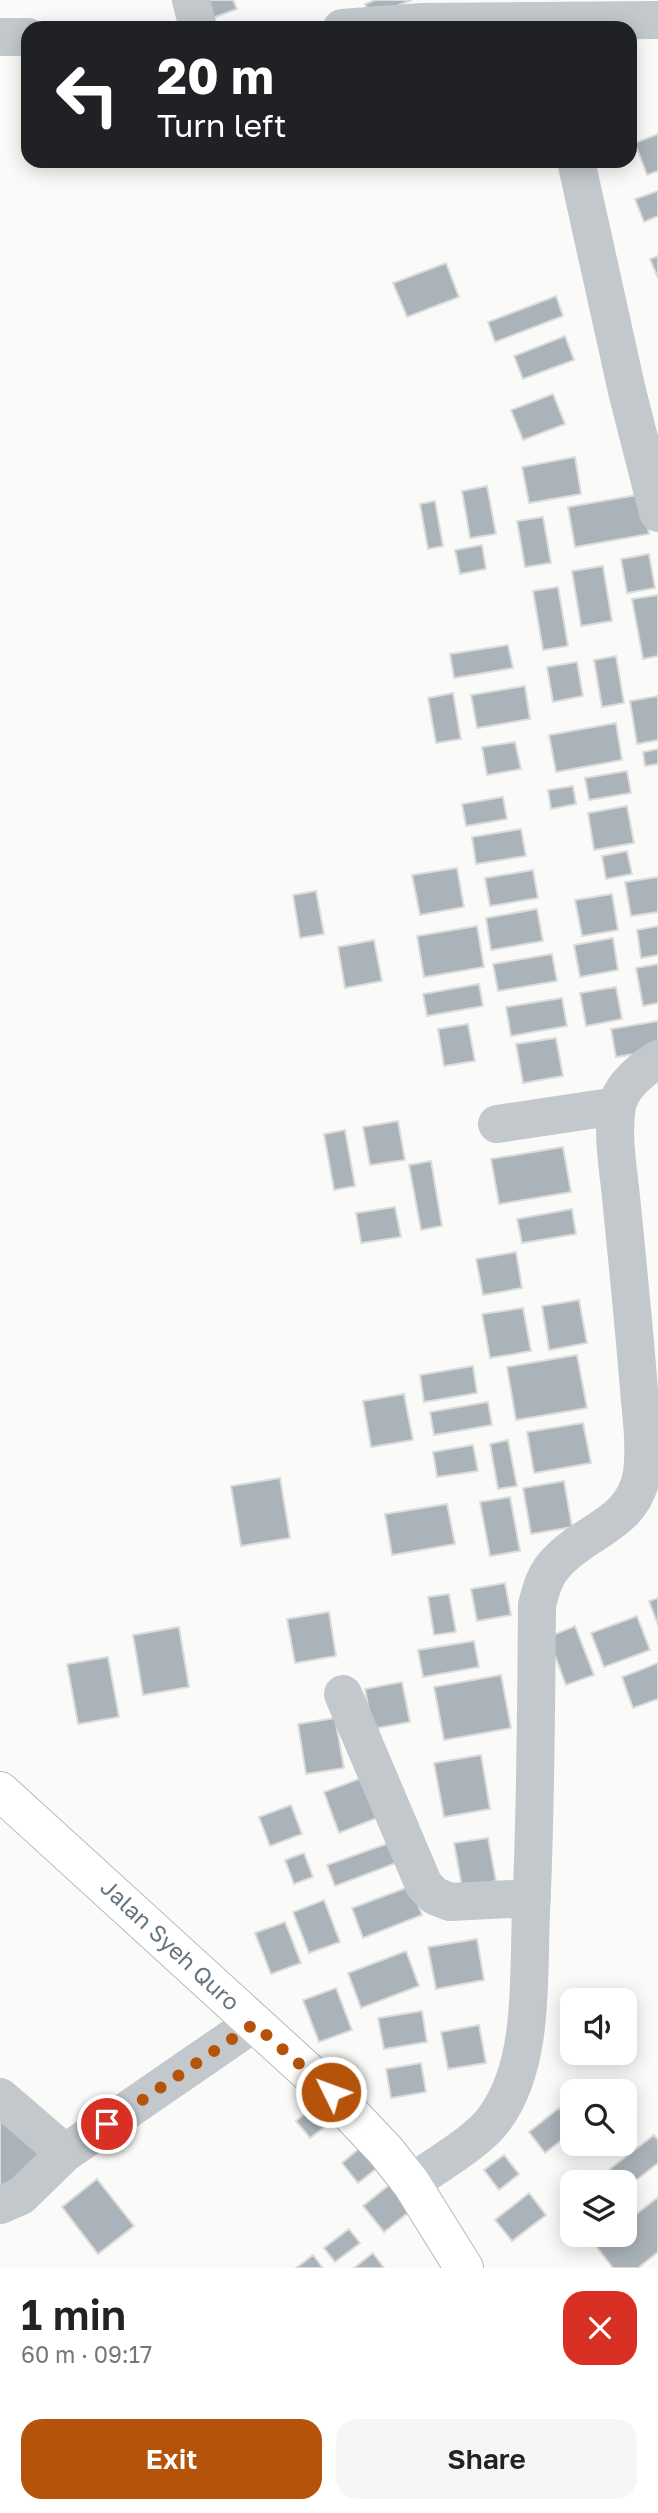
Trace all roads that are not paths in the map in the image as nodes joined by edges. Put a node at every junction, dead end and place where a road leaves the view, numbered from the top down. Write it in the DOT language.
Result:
graph roads {
  1 [pos="191,0"];
  2 [pos="551,17"];
  3 [pos="658,20"];
  4 [pos="196,21"];
  5 [pos="448,21"];
  6 [pos="0,37"];
  7 [pos="21,37"];
  8 [pos="578,168"];
  9 [pos="658,513"];
  10 [pos="658,1059"];
  11 [pos="617,1106"];
  12 [pos="497,1124"];
  13 [pos="343,1694"];
  14 [pos="0,1791"];
  15 [pos="532,1898"];
  16 [pos="254,2024"];
  17 [pos="0,2097"];
  18 [pos="65,2153"];
  19 [pos="411,2183"];
  20 [pos="0,2205"];
  21 [pos="464,2268"];
  1 -- 4 [label="street"];
  2 -- 3 [label="street"];
  2 -- 5 [label="street"];
  6 -- 7 [label="street"];
  8 -- 9 [label="street"];
  10 -- 11 [label="street"];
  11 -- 12 [label="street"];
  11 -- 15 [label="street"];
  13 -- 15 [label="street"];
  14 -- 16 [label="main road, Jalan Syeh Quro"];
  15 -- 19 [label="street"];
  16 -- 18 [label="street"];
  16 -- 19 [label="main road, Jalan Syeh Quro"];
  17 -- 18 [label="street"];
  18 -- 20 [label="street"];
  19 -- 21 [label="main road, Jalan Syeh Quro"];
}
